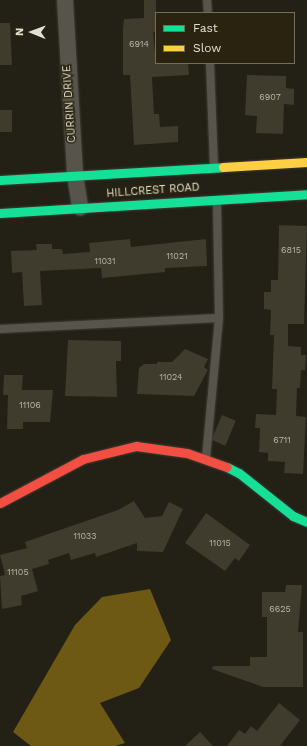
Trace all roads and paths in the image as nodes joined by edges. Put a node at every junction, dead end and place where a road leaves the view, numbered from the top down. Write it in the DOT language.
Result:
graph roads {
  1 [pos="65,0"];
  2 [pos="207,0"];
  3 [pos="208,12"];
  4 [pos="210,64"];
  5 [pos="307,162"];
  6 [pos="214,167"];
  7 [pos="74,175"];
  8 [pos="0,180"];
  9 [pos="307,194"];
  10 [pos="218,198"];
  11 [pos="80,208"];
  12 [pos="0,213"];
  13 [pos="219,318"];
  14 [pos="0,329"];
  15 [pos="206,458"];
  16 [pos="0,503"];
  17 [pos="307,522"];
  1 -- 7 [label="street, CURRIN DRIVE"];
  2 -- 3 [label="lane"];
  4 -- 6 [label="lane"];
  5 -- 6 [label="main road, HILLCREST ROAD"];
  6 -- 7 [label="main road, HILLCREST ROAD"];
  7 -- 8 [label="main road, HILLCREST ROAD"];
  7 -- 11 [label="street, CURRIN DRIVE"];
  9 -- 10 [label="main road, HILLCREST ROAD"];
  10 -- 11 [label="main road, HILLCREST ROAD"];
  10 -- 13 [label="lane"];
  11 -- 12 [label="main road, HILLCREST ROAD"];
  13 -- 14 [label="lane"];
  13 -- 15 [label="lane"];
  15 -- 16 [label="main road"];
  15 -- 17 [label="main road"];
}
